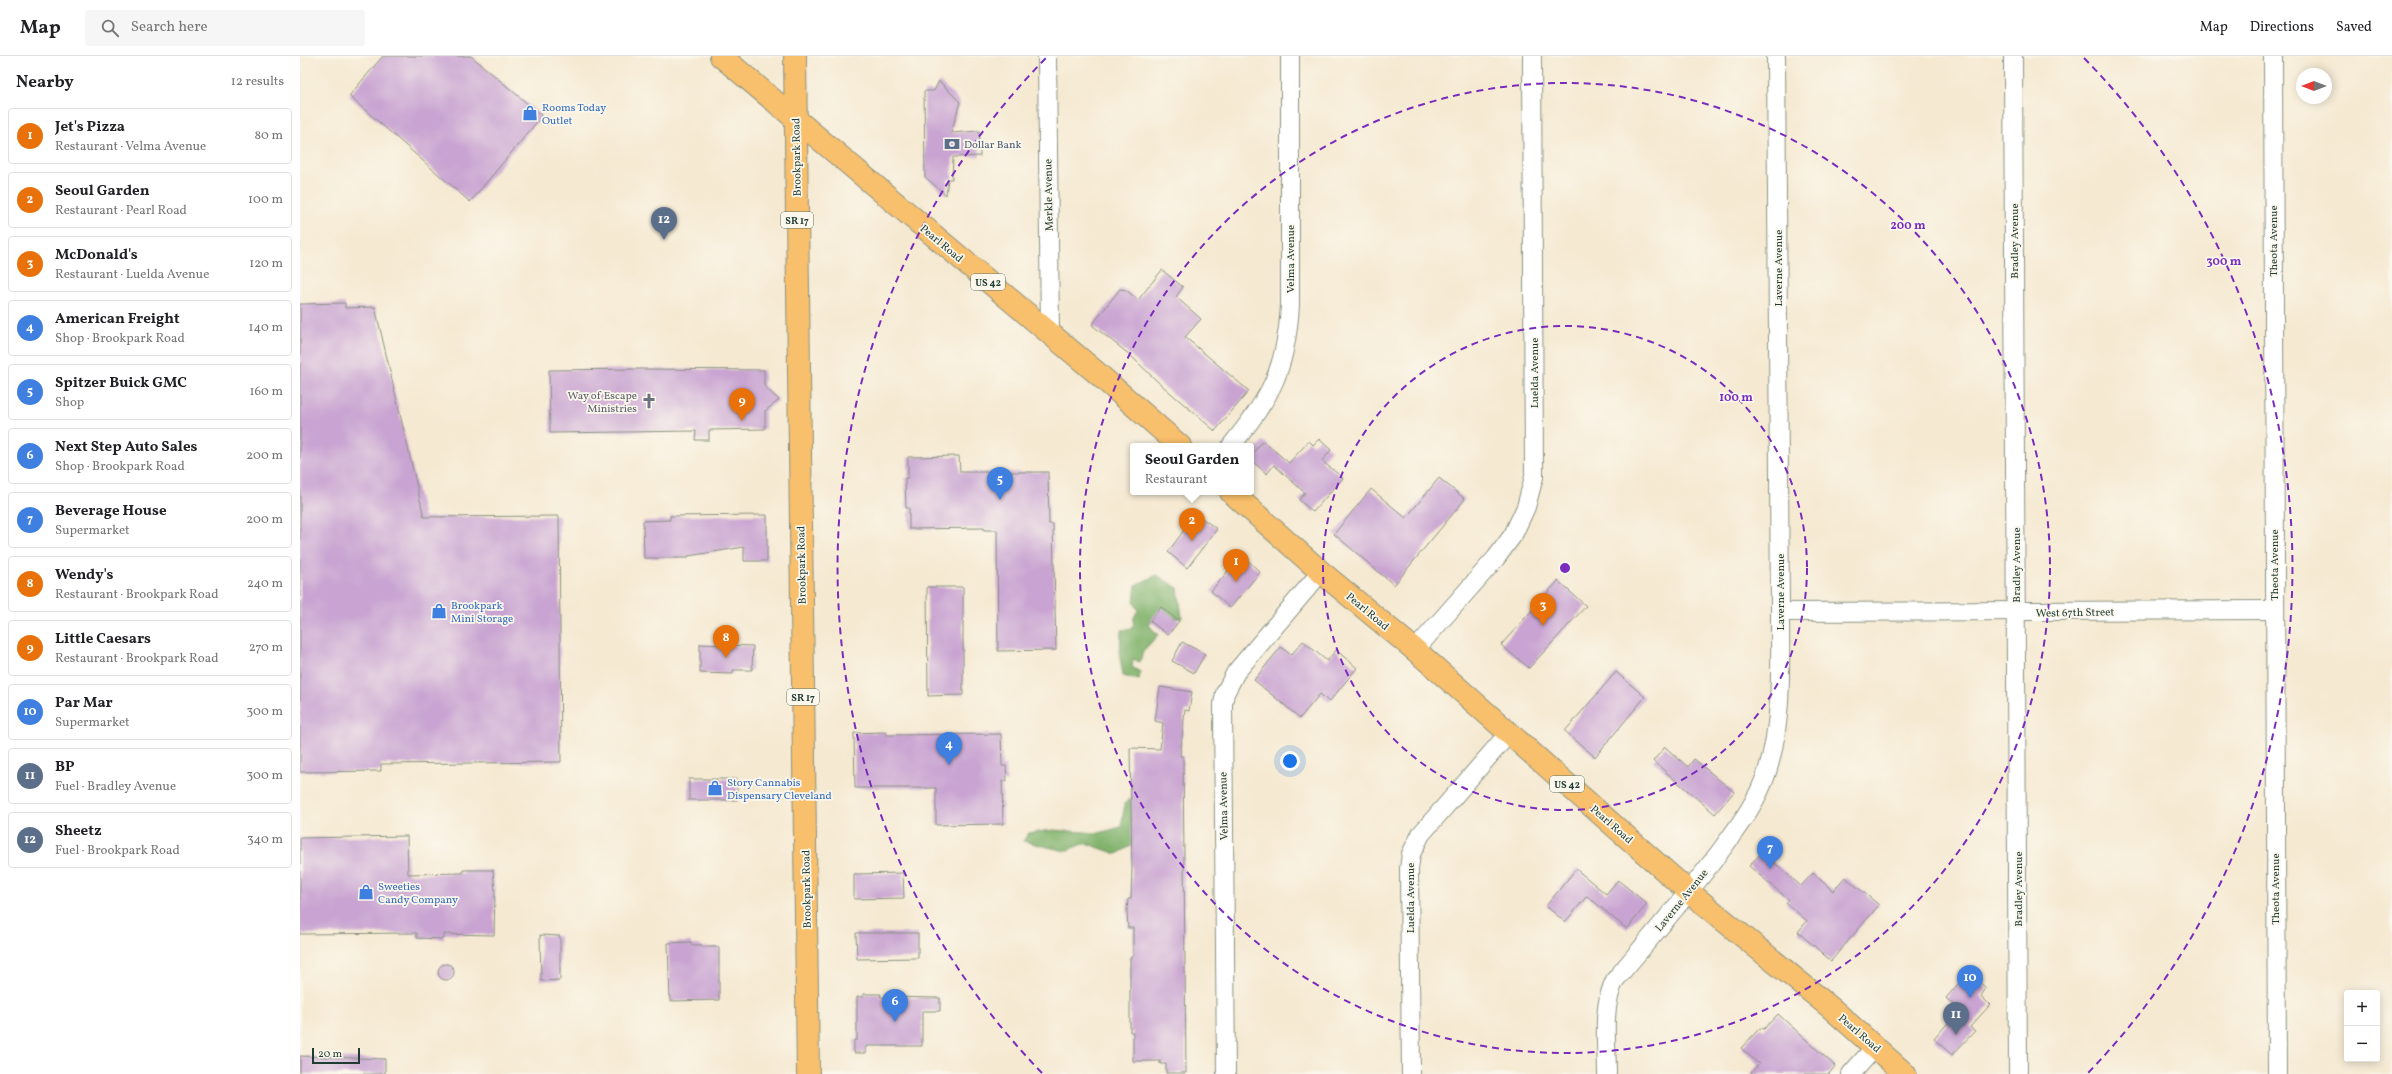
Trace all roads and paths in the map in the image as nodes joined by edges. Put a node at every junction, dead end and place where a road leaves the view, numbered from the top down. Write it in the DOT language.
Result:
graph roads {
  1 [pos="721,56"];
  2 [pos="795,56"];
  3 [pos="1047,56"];
  4 [pos="1290,56"];
  5 [pos="1532,56"];
  6 [pos="1776,56"];
  7 [pos="2013,56"];
  8 [pos="2273,56"];
  9 [pos="795,120"];
  10 [pos="1050,333"];
  11 [pos="1177,443"];
  12 [pos="1233,443"];
  13 [pos="1234,495"];
  14 [pos="1321,572"];
  15 [pos="2274,610"];
  16 [pos="1780,612"];
  17 [pos="2016,612"];
  18 [pos="1415,650"];
  19 [pos="1509,733"];
  20 [pos="1689,892"];
  21 [pos="1876,1046"];
  22 [pos="808,1074"];
  23 [pos="1226,1074"];
  24 [pos="1412,1074"];
  25 [pos="1607,1074"];
  26 [pos="1850,1074"];
  27 [pos="1905,1074"];
  28 [pos="2018,1074"];
  29 [pos="2277,1074"];
  1 -- 9 [label="main road, Pearl Road / US 42"];
  2 -- 9 [label="main road, Brookpark Road / SR 17"];
  3 -- 10 [label="street, Merkle Avenue"];
  4 -- 12 [label="street, Velma Avenue"];
  5 -- 18 [label="street, Luelda Avenue"];
  6 -- 16 [label="street, Laverne Avenue"];
  7 -- 17 [label="street, Bradley Avenue"];
  8 -- 15 [label="street, Theota Avenue"];
  9 -- 10 [label="main road, Pearl Road / US 42"];
  9 -- 22 [label="main road, Brookpark Road / SR 17"];
  10 -- 11 [label="main road, Pearl Road / US 42"];
  13 -- 14 [label="main road, Pearl Road / US 42"];
  14 -- 18 [label="main road, Pearl Road / US 42"];
  14 -- 23 [label="street, Velma Avenue"];
  15 -- 17 [label="street, West 67th Street"];
  15 -- 29 [label="street, Theota Avenue"];
  16 -- 17 [label="street, West 67th Street"];
  16 -- 20 [label="street, Laverne Avenue"];
  17 -- 28 [label="street, Bradley Avenue"];
  18 -- 19 [label="main road, Pearl Road / US 42"];
  19 -- 20 [label="main road, Pearl Road / US 42"];
  19 -- 24 [label="street, Luelda Avenue"];
  20 -- 21 [label="main road, Pearl Road / US 42"];
  20 -- 25 [label="street, Laverne Avenue"];
  21 -- 26 [label="street"];
  21 -- 27 [label="main road, Pearl Road / US 42"];
}
